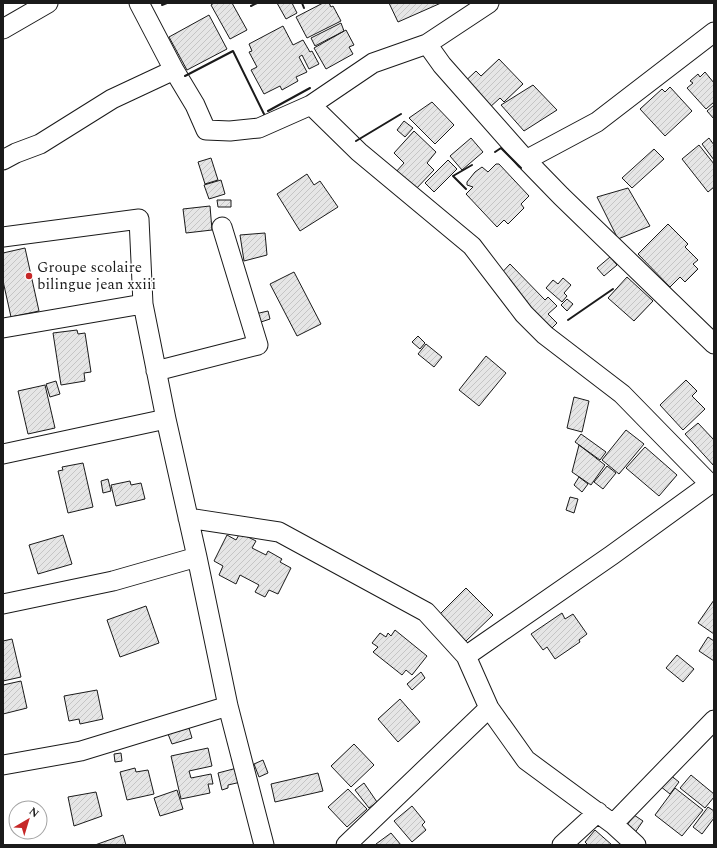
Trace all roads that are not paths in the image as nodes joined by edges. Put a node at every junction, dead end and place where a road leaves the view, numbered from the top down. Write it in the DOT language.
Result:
graph roads {
  1 [pos="48,3"];
  2 [pos="140,3"];
  3 [pos="489,3"];
  4 [pos="3,29"];
  5 [pos="714,32"];
  6 [pos="427,44"];
  7 [pos="174,70"];
  8 [pos="311,105"];
  9 [pos="3,160"];
  10 [pos="526,160"];
  11 [pos="222,227"];
  12 [pos="3,237"];
  13 [pos="143,304"];
  14 [pos="3,328"];
  15 [pos="714,344"];
  16 [pos="156,371"];
  17 [pos="166,419"];
  18 [pos="3,454"];
  19 [pos="188,518"];
  20 [pos="197,557"];
  21 [pos="3,604"];
  22 [pos="466,656"];
  23 [pos="228,706"];
  24 [pos="489,708"];
  25 [pos="714,720"];
  26 [pos="3,764"];
  27 [pos="598,812"];
  28 [pos="613,824"];
  29 [pos="264,845"];
  30 [pos="346,845"];
  31 [pos="562,845"];
  32 [pos="636,845"];
  1 -- 4 [label="street"];
  2 -- 7 [label="street"];
  3 -- 6 [label="street"];
  5 -- 10 [label="street"];
  6 -- 8 [label="street"];
  6 -- 10 [label="street"];
  7 -- 8 [label="street"];
  7 -- 9 [label="street"];
  8 -- 22 [label="street"];
  10 -- 15 [label="street"];
  11 -- 16 [label="street"];
  12 -- 13 [label="street"];
  13 -- 14 [label="street"];
  13 -- 16 [label="street"];
  16 -- 17 [label="street"];
  17 -- 18 [label="street"];
  17 -- 19 [label="street"];
  19 -- 20 [label="street"];
  19 -- 22 [label="street"];
  20 -- 21 [label="street"];
  20 -- 23 [label="street"];
  22 -- 24 [label="street"];
  23 -- 26 [label="street"];
  23 -- 29 [label="street"];
  24 -- 27 [label="street"];
  24 -- 30 [label="street"];
  25 -- 28 [label="street"];
  27 -- 28 [label="street"];
  27 -- 31 [label="street"];
  28 -- 32 [label="street"];
}
